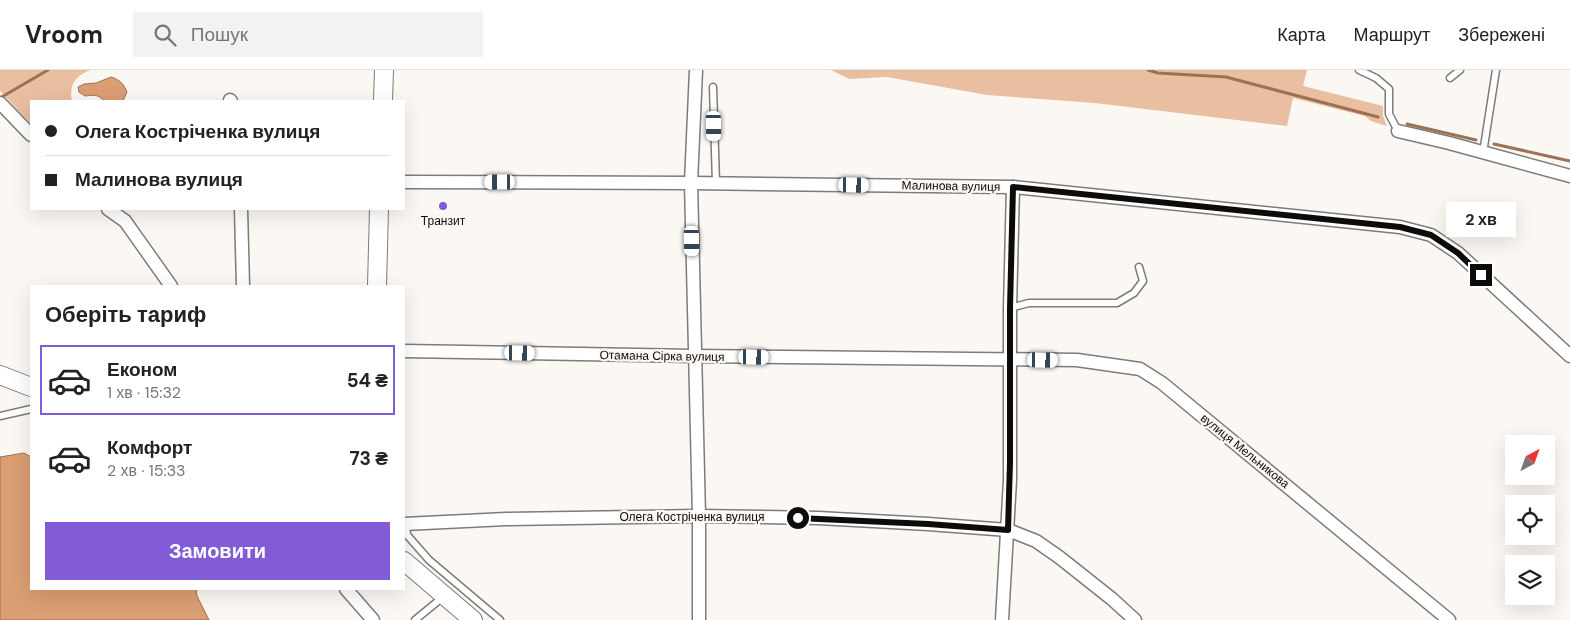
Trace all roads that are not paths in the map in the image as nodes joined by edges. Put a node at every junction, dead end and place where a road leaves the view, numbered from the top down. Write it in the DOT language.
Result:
graph roads {
  1 [pos="384,70"];
  2 [pos="696,70"];
  3 [pos="1359,70"];
  4 [pos="1460,70"];
  5 [pos="1496,70"];
  6 [pos="1450,78"];
  7 [pos="713,87"];
  8 [pos="383,100"];
  9 [pos="3,106"];
  10 [pos="1398,131"];
  11 [pos="30,135"];
  12 [pos="1483,153"];
  13 [pos="1570,176"];
  14 [pos="405,182"];
  15 [pos="691,183"];
  16 [pos="716,184"];
  17 [pos="1013,187"];
  18 [pos="109,210"];
  19 [pos="119,210"];
  20 [pos="241,210"];
  21 [pos="379,210"];
  22 [pos="125,221"];
  23 [pos="1139,267"];
  24 [pos="170,285"];
  25 [pos="243,285"];
  26 [pos="377,285"];
  27 [pos="1010,308"];
  28 [pos="405,350"];
  29 [pos="695,356"];
  30 [pos="1570,356"];
  31 [pos="1010,359"];
  32 [pos="0,375"];
  33 [pos="30,387"];
  34 [pos="30,409"];
  35 [pos="0,416"];
  36 [pos="699,516"];
  37 [pos="405,525"];
  38 [pos="1008,530"];
  39 [pos="405,562"];
  40 [pos="347,590"];
  41 [pos="444,595"];
  42 [pos="373,620"];
  43 [pos="415,620"];
  44 [pos="472,620"];
  45 [pos="500,620"];
  46 [pos="698,620"];
  47 [pos="1002,620"];
  48 [pos="1135,620"];
  49 [pos="1449,620"];
  1 -- 8 [label="main road"];
  2 -- 15 [label="street"];
  3 -- 10 [label="lane"];
  4 -- 6 [label="lane"];
  5 -- 12 [label="lane"];
  7 -- 16 [label="lane"];
  9 -- 11 [label="street"];
  10 -- 12 [label="street"];
  12 -- 13 [label="street"];
  14 -- 15 [label="street, Малинова вулиця"];
  15 -- 16 [label="street, Малинова вулиця"];
  15 -- 29 [label="street"];
  16 -- 17 [label="street, Малинова вулиця"];
  17 -- 27 [label="street"];
  17 -- 30 [label="street, Малинова вулиця"];
  18 -- 22 [label="street"];
  19 -- 22 [label="lane"];
  20 -- 25 [label="street"];
  21 -- 26 [label="main road"];
  22 -- 24 [label="street"];
  23 -- 27 [label="lane"];
  27 -- 31 [label="street"];
  28 -- 29 [label="street, Отамана Сірка вулиця"];
  29 -- 31 [label="street, Отамана Сірка вулиця"];
  29 -- 36 [label="street"];
  31 -- 38 [label="street"];
  31 -- 49 [label="street, вулиця Мельникова"];
  32 -- 33 [label="main road"];
  34 -- 35 [label="lane"];
  36 -- 37 [label="street, Олега Костріченка вулиця"];
  36 -- 38 [label="street, Олега Костріченка вулиця"];
  36 -- 46 [label="street"];
  37 -- 45 [label="lane"];
  38 -- 47 [label="street"];
  38 -- 48 [label="street, Олега Костріченка вулиця"];
  39 -- 41 [label="main road"];
  40 -- 42 [label="street"];
  41 -- 43 [label="lane"];
  41 -- 44 [label="main road"];
}
